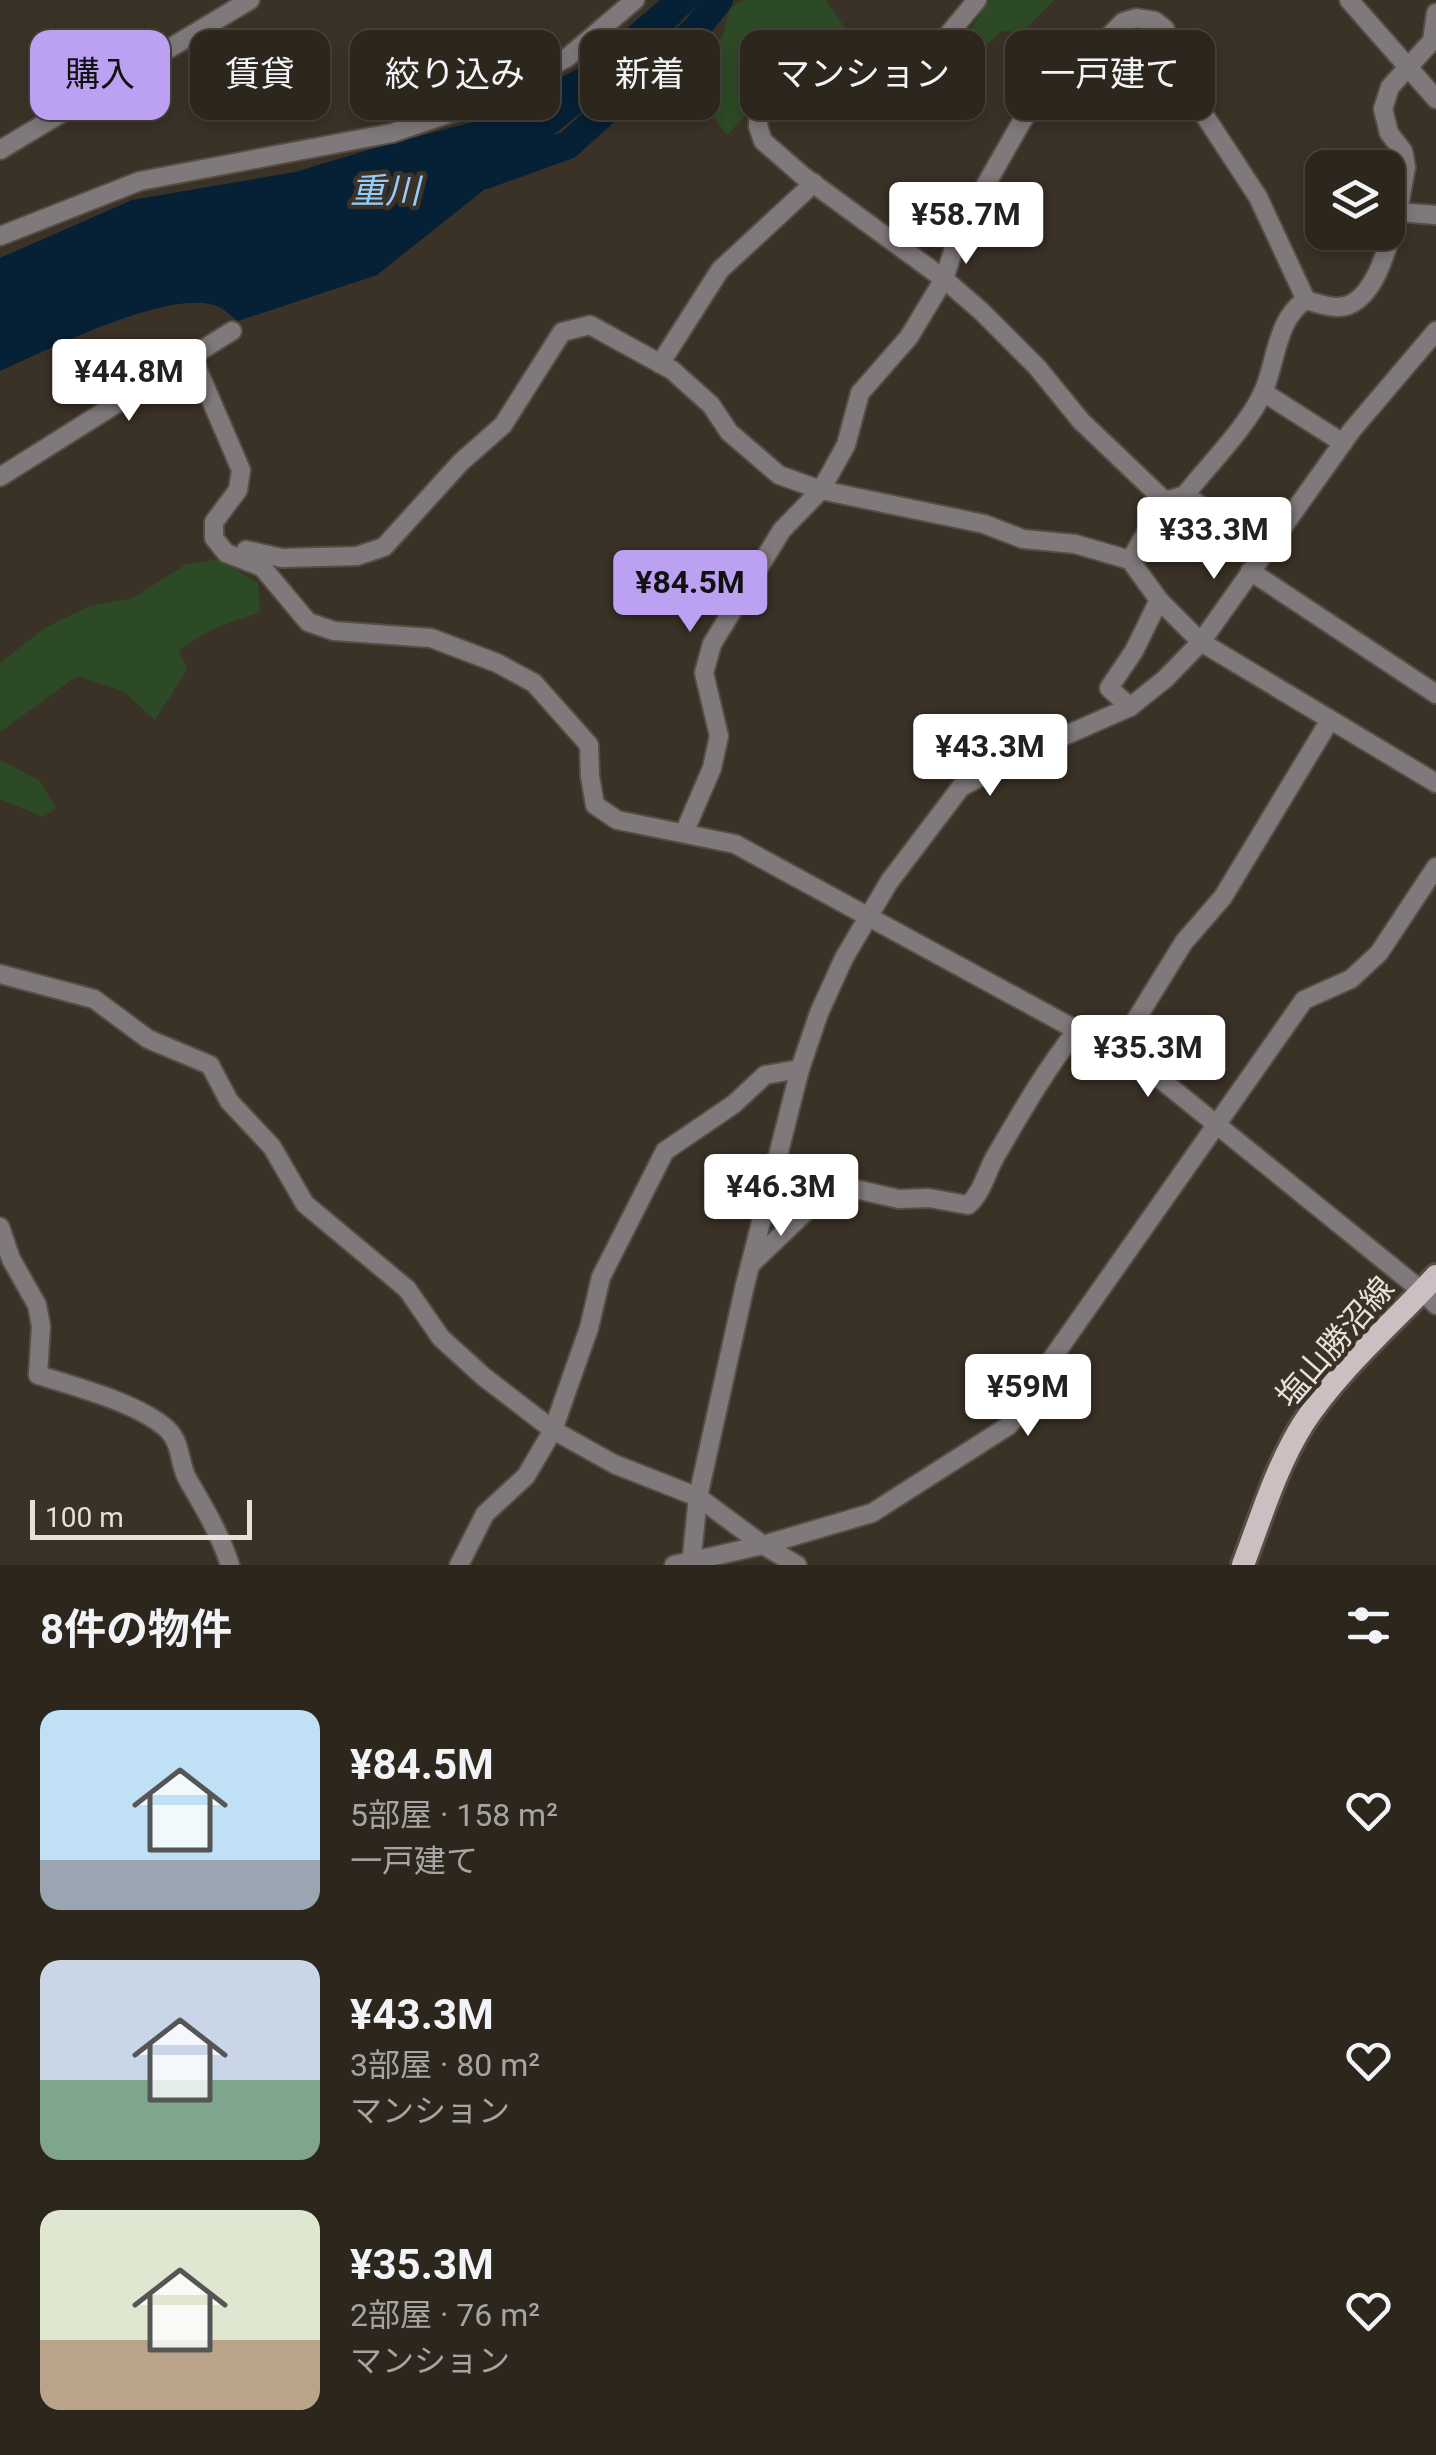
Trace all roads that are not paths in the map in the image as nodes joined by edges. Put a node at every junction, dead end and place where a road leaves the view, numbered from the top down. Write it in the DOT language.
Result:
graph roads {
  1 [pos="250,0"];
  2 [pos="636,0"];
  3 [pos="977,0"];
  4 [pos="1350,0"];
  5 [pos="1436,13"];
  6 [pos="1410,66"];
  7 [pos="1436,99"];
  8 [pos="0,150"];
  9 [pos="1403,150"];
  10 [pos="814,183"];
  11 [pos="1405,213"];
  12 [pos="1436,215"];
  13 [pos="0,236"];
  14 [pos="1386,250"];
  15 [pos="944,279"];
  16 [pos="1306,300"];
  17 [pos="232,331"];
  18 [pos="1436,331"];
  19 [pos="192,356"];
  20 [pos="660,364"];
  21 [pos="1264,392"];
  22 [pos="1342,444"];
  23 [pos="0,477"];
  24 [pos="820,490"];
  25 [pos="1184,495"];
  26 [pos="1165,501"];
  27 [pos="220,545"];
  28 [pos="1266,550"];
  29 [pos="1130,560"];
  30 [pos="1250,572"];
  31 [pos="1159,600"];
  32 [pos="1202,642"];
  33 [pos="1436,694"];
  34 [pos="1130,707"];
  35 [pos="1330,720"];
  36 [pos="1436,783"];
  37 [pos="684,833"];
  38 [pos="1436,867"];
  39 [pos="869,916"];
  40 [pos="0,974"];
  41 [pos="1076,1030"];
  42 [pos="1116,1052"];
  43 [pos="800,1069"];
  44 [pos="1215,1124"];
  45 [pos="0,1227"];
  46 [pos="750,1265"];
  47 [pos="1431,1290"];
  48 [pos="553,1430"];
  49 [pos="698,1497"];
  50 [pos="763,1545"];
  51 [pos="685,1564"];
  52 [pos="230,1565"];
  53 [pos="460,1565"];
  54 [pos="797,1565"];
  55 [pos="1242,1565"];
  1 -- 8 [label="street"];
  2 -- 13 [label="street"];
  3 -- 10 [label="street"];
  4 -- 6 [label="street"];
  5 -- 6 [label="street"];
  6 -- 7 [label="street"];
  6 -- 9 [label="street"];
  10 -- 15 [label="street"];
  10 -- 20 [label="street"];
  11 -- 12 [label="street"];
  14 -- 16 [label="street"];
  15 -- 16 [label="street"];
  15 -- 24 [label="street"];
  15 -- 26 [label="street"];
  16 -- 21 [label="street"];
  17 -- 19 [label="street"];
  18 -- 22 [label="street"];
  19 -- 23 [label="street"];
  19 -- 27 [label="street"];
  20 -- 24 [label="street"];
  20 -- 27 [label="street"];
  21 -- 22 [label="street"];
  21 -- 25 [label="street"];
  22 -- 28 [label="street"];
  24 -- 29 [label="street"];
  24 -- 37 [label="street"];
  25 -- 26 [label="street"];
  25 -- 28 [label="street"];
  26 -- 29 [label="street"];
  27 -- 37 [label="street"];
  28 -- 30 [label="street"];
  29 -- 31 [label="street"];
  30 -- 32 [label="street"];
  30 -- 33 [label="street"];
  31 -- 32 [label="street"];
  31 -- 34 [label="street"];
  32 -- 34 [label="street"];
  32 -- 35 [label="street"];
  34 -- 39 [label="street"];
  35 -- 36 [label="street"];
  35 -- 42 [label="street"];
  37 -- 39 [label="street"];
  38 -- 44 [label="street"];
  39 -- 41 [label="street"];
  39 -- 43 [label="street"];
  40 -- 48 [label="street"];
  41 -- 42 [label="street"];
  41 -- 46 [label="street"];
  42 -- 44 [label="street"];
  43 -- 46 [label="street"];
  43 -- 48 [label="street"];
  44 -- 47 [label="street"];
  44 -- 50 [label="street"];
  45 -- 52 [label="street"];
  46 -- 49 [label="street"];
  47 -- 55 [label="main road, 塩山勝沼線"];
  48 -- 49 [label="street"];
  48 -- 53 [label="street"];
  49 -- 50 [label="street"];
  49 -- 51 [label="street"];
  50 -- 51 [label="street"];
  50 -- 54 [label="street"];
}
